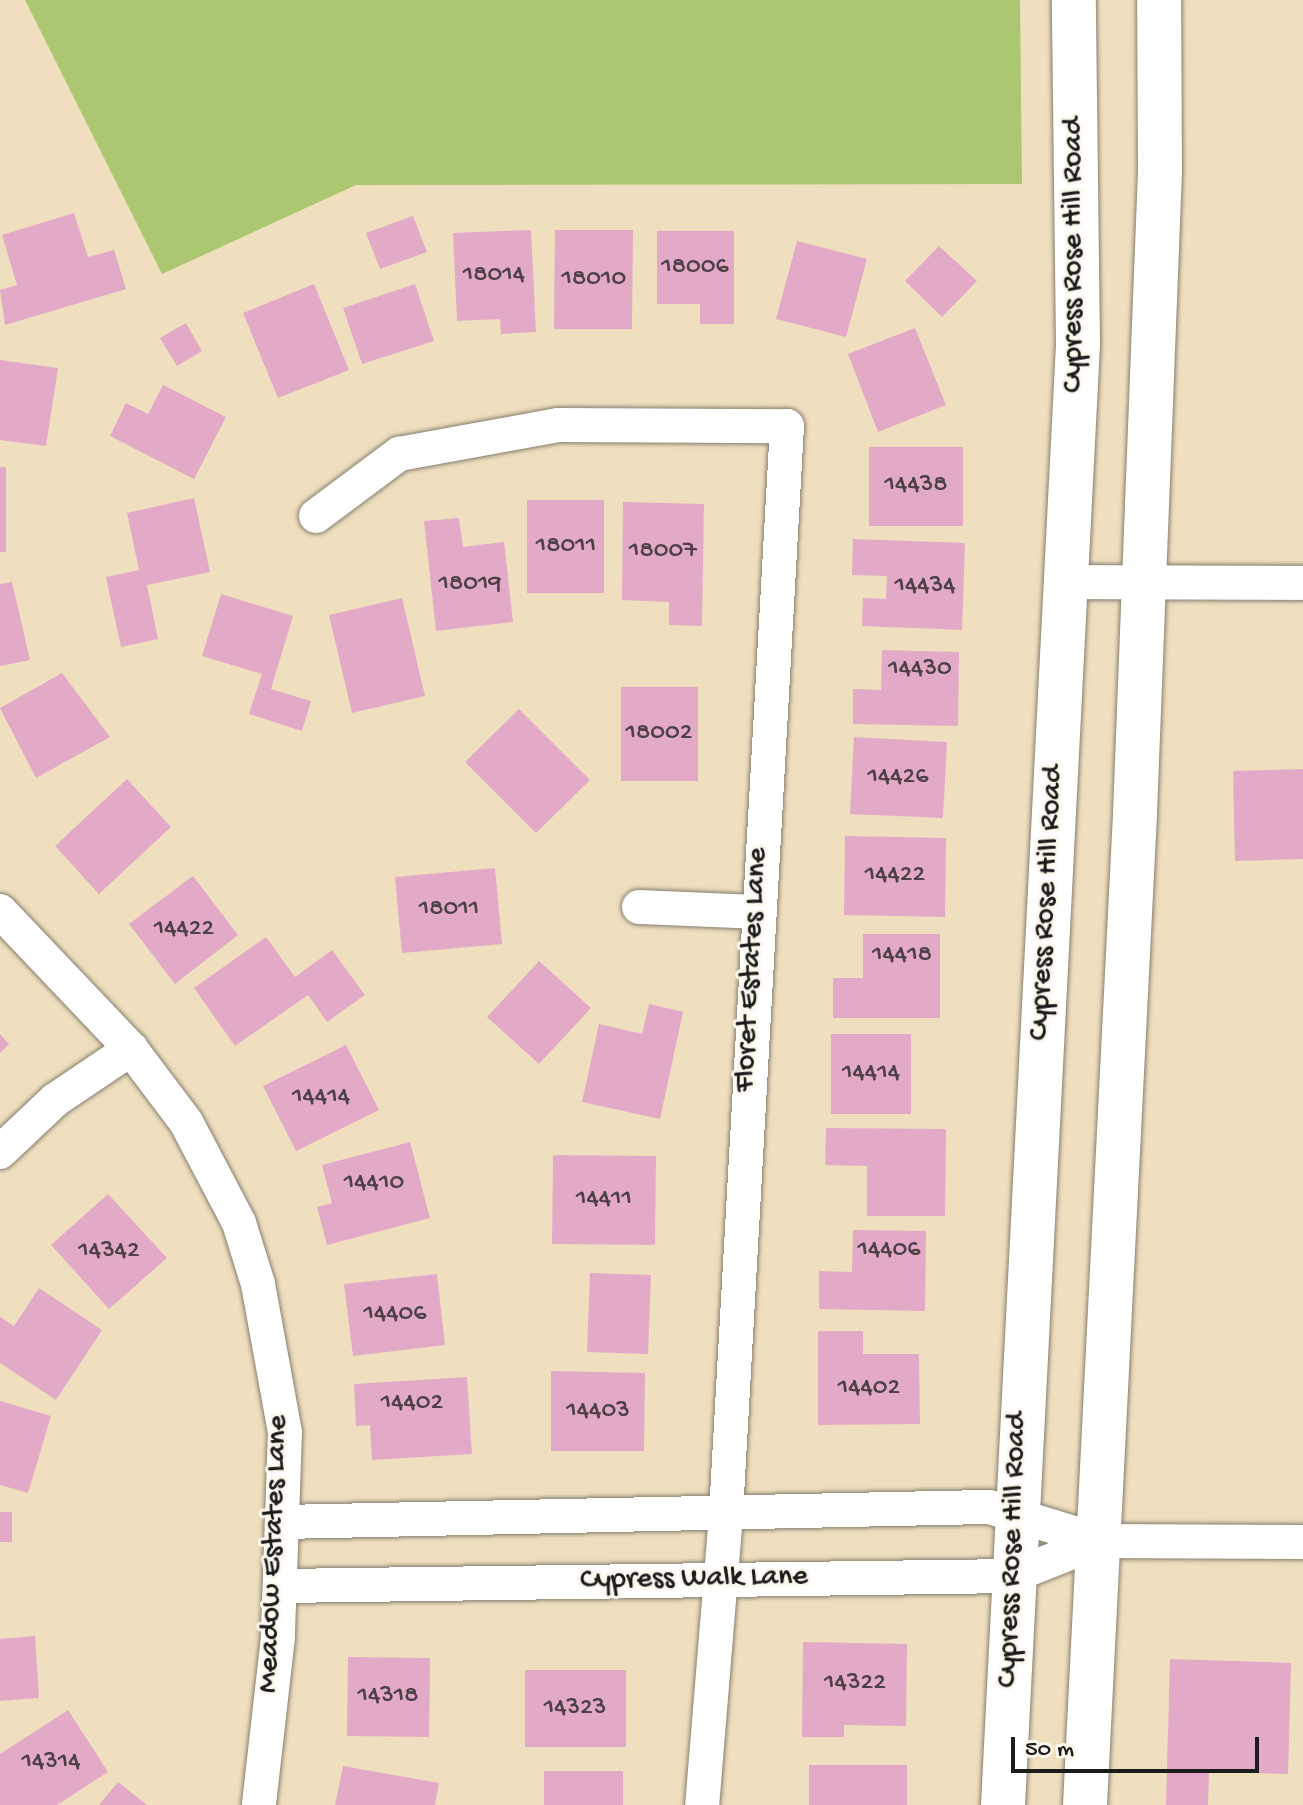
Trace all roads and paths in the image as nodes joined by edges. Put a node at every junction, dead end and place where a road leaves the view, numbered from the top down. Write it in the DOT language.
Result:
graph roads {
  1 [pos="1074,0"];
  2 [pos="1159,0"];
  3 [pos="316,516"];
  4 [pos="1067,582"];
  5 [pos="1140,583"];
  6 [pos="1303,583"];
  7 [pos="639,907"];
  8 [pos="0,911"];
  9 [pos="756,912"];
  10 [pos="131,1049"];
  11 [pos="0,1152"];
  12 [pos="1015,1510"];
  13 [pos="726,1515"];
  14 [pos="282,1522"];
  15 [pos="1100,1541"];
  16 [pos="1303,1542"];
  17 [pos="1012,1576"];
  18 [pos="721,1579"];
  19 [pos="280,1586"];
  20 [pos="259,1805"];
  21 [pos="702,1805"];
  22 [pos="1003,1805"];
  23 [pos="1085,1805"];
  1 -- 4 [label="main road, Cypress Rose Hill Road"];
  2 -- 5 [label="main road"];
  3 -- 9 [label="street, Floret Estates Lane"];
  4 -- 5 [label="street"];
  4 -- 12 [label="main road, Cypress Rose Hill Road"];
  5 -- 6 [label="street"];
  5 -- 15 [label="main road"];
  7 -- 9 [label="street"];
  8 -- 10 [label="street, Meadow Estates Lane"];
  9 -- 13 [label="street, Floret Estates Lane"];
  10 -- 11 [label="street"];
  10 -- 14 [label="street, Meadow Estates Lane"];
  12 -- 13 [label="street, Cypress Walk Lane"];
  12 -- 15 [label="street, Cypress Walk Lane"];
  12 -- 17 [label="main road, Cypress Rose Hill Road"];
  13 -- 14 [label="street, Cypress Walk Lane"];
  13 -- 18 [label="street, Floret Estates Lane"];
  14 -- 19 [label="street, Meadow Estates Lane"];
  15 -- 16 [label="street, Cypress Walk Lane"];
  15 -- 17 [label="street, Cypress Walk Lane"];
  15 -- 23 [label="main road"];
  17 -- 18 [label="street, Cypress Walk Lane"];
  17 -- 22 [label="main road, Cypress Rose Hill Road"];
  18 -- 19 [label="street, Cypress Walk Lane"];
  18 -- 21 [label="street, Floret Estates Lane"];
  19 -- 20 [label="street, Meadow Estates Lane"];
}
